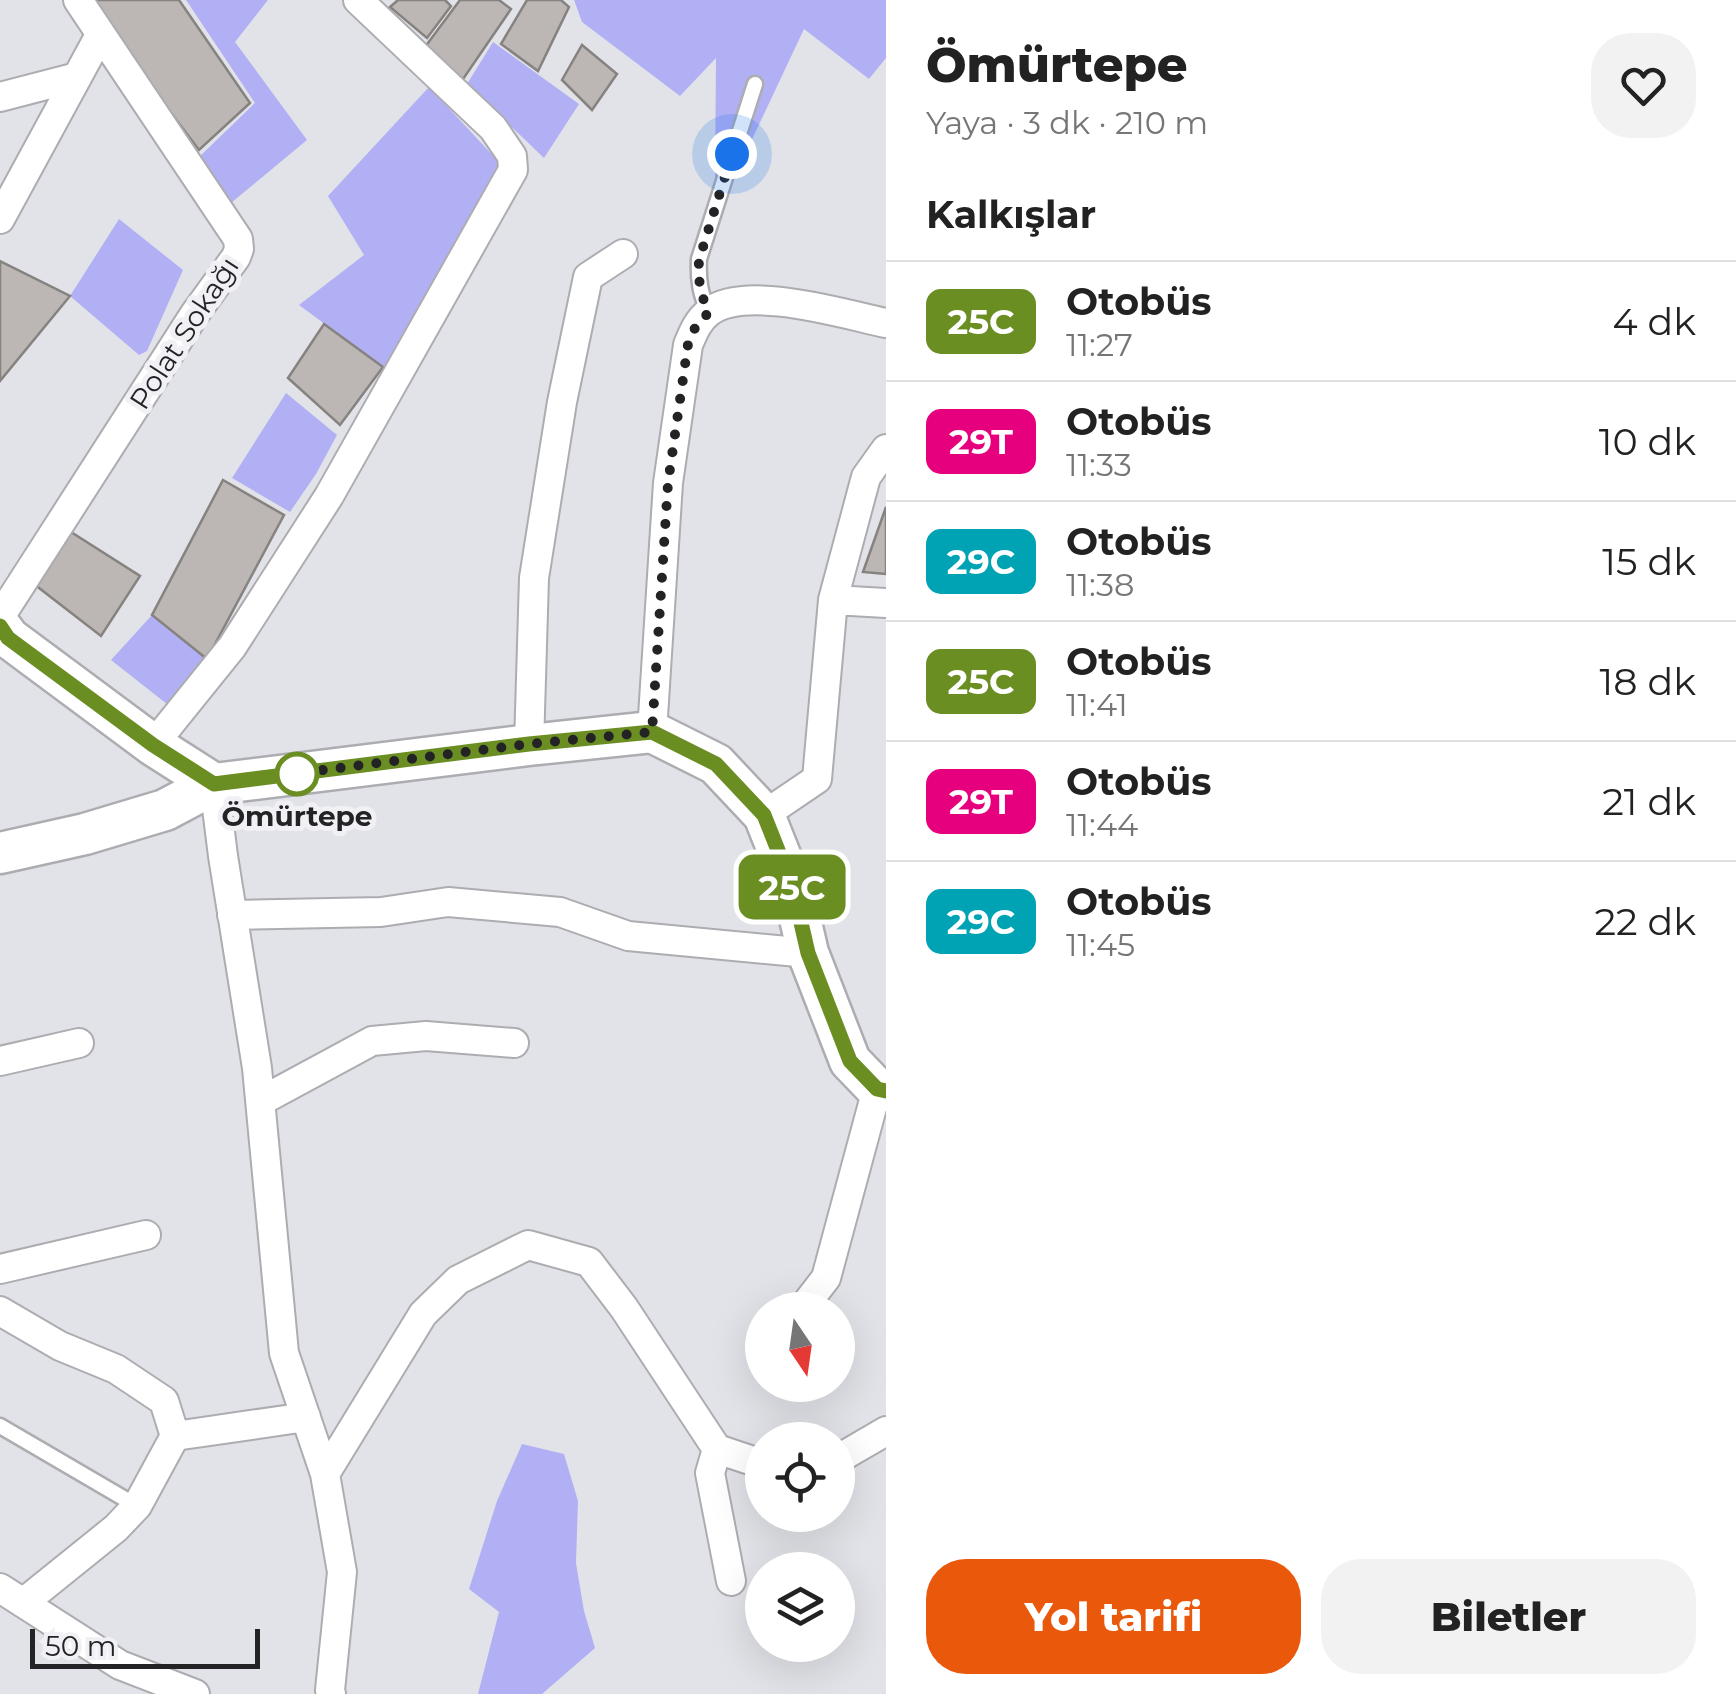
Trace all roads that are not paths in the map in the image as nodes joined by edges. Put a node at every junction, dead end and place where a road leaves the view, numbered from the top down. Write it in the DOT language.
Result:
graph roads {
  1 [pos="78,0"];
  2 [pos="358,0"];
  3 [pos="100,36"];
  4 [pos="77,77"];
  5 [pos="755,84"];
  6 [pos="0,97"];
  7 [pos="0,218"];
  8 [pos="623,254"];
  9 [pos="709,312"];
  10 [pos="886,323"];
  11 [pos="886,449"];
  12 [pos="833,600"];
  13 [pos="886,603"];
  14 [pos="0,616"];
  15 [pos="0,626"];
  16 [pos="652,732"];
  17 [pos="529,744"];
  18 [pos="153,745"];
  19 [pos="214,784"];
  20 [pos="764,815"];
  21 [pos="0,853"];
  22 [pos="232,915"];
  23 [pos="808,953"];
  24 [pos="79,1042"];
  25 [pos="514,1043"];
  26 [pos="0,1061"];
  27 [pos="882,1090"];
  28 [pos="260,1101"];
  29 [pos="146,1235"];
  30 [pos="0,1269"];
  31 [pos="815,1292"];
  32 [pos="0,1311"];
  33 [pos="306,1417"];
  34 [pos="0,1426"];
  35 [pos="886,1431"];
  36 [pos="174,1436"];
  37 [pos="717,1448"];
  38 [pos="855,1449"];
  39 [pos="745,1458"];
  40 [pos="325,1474"];
  41 [pos="137,1506"];
  42 [pos="731,1581"];
  43 [pos="12,1596"];
  44 [pos="196,1694"];
  45 [pos="331,1694"];
  1 -- 3 [label="street, Polat Sokağı"];
  2 -- 18 [label="street"];
  3 -- 4 [label="street"];
  3 -- 14 [label="street, Polat Sokağı"];
  4 -- 6 [label="street"];
  4 -- 7 [label="street"];
  5 -- 9 [label="lane"];
  8 -- 17 [label="street"];
  9 -- 10 [label="street"];
  9 -- 16 [label="street"];
  11 -- 12 [label="street"];
  12 -- 13 [label="street"];
  12 -- 20 [label="street"];
  15 -- 18 [label="street"];
  16 -- 17 [label="street"];
  16 -- 20 [label="street"];
  17 -- 19 [label="street"];
  18 -- 19 [label="street"];
  19 -- 21 [label="street"];
  19 -- 22 [label="street"];
  20 -- 23 [label="street"];
  22 -- 23 [label="street"];
  22 -- 28 [label="street"];
  23 -- 27 [label="street"];
  24 -- 26 [label="street"];
  25 -- 28 [label="street"];
  27 -- 31 [label="street"];
  28 -- 33 [label="street"];
  29 -- 30 [label="street"];
  32 -- 36 [label="street"];
  33 -- 36 [label="street"];
  33 -- 40 [label="street"];
  34 -- 41 [label="lane"];
  35 -- 38 [label="street"];
  36 -- 41 [label="street"];
  37 -- 39 [label="street"];
  37 -- 40 [label="street"];
  37 -- 42 [label="street"];
  40 -- 45 [label="street"];
  41 -- 43 [label="street"];
  43 -- 44 [label="street"];
}
